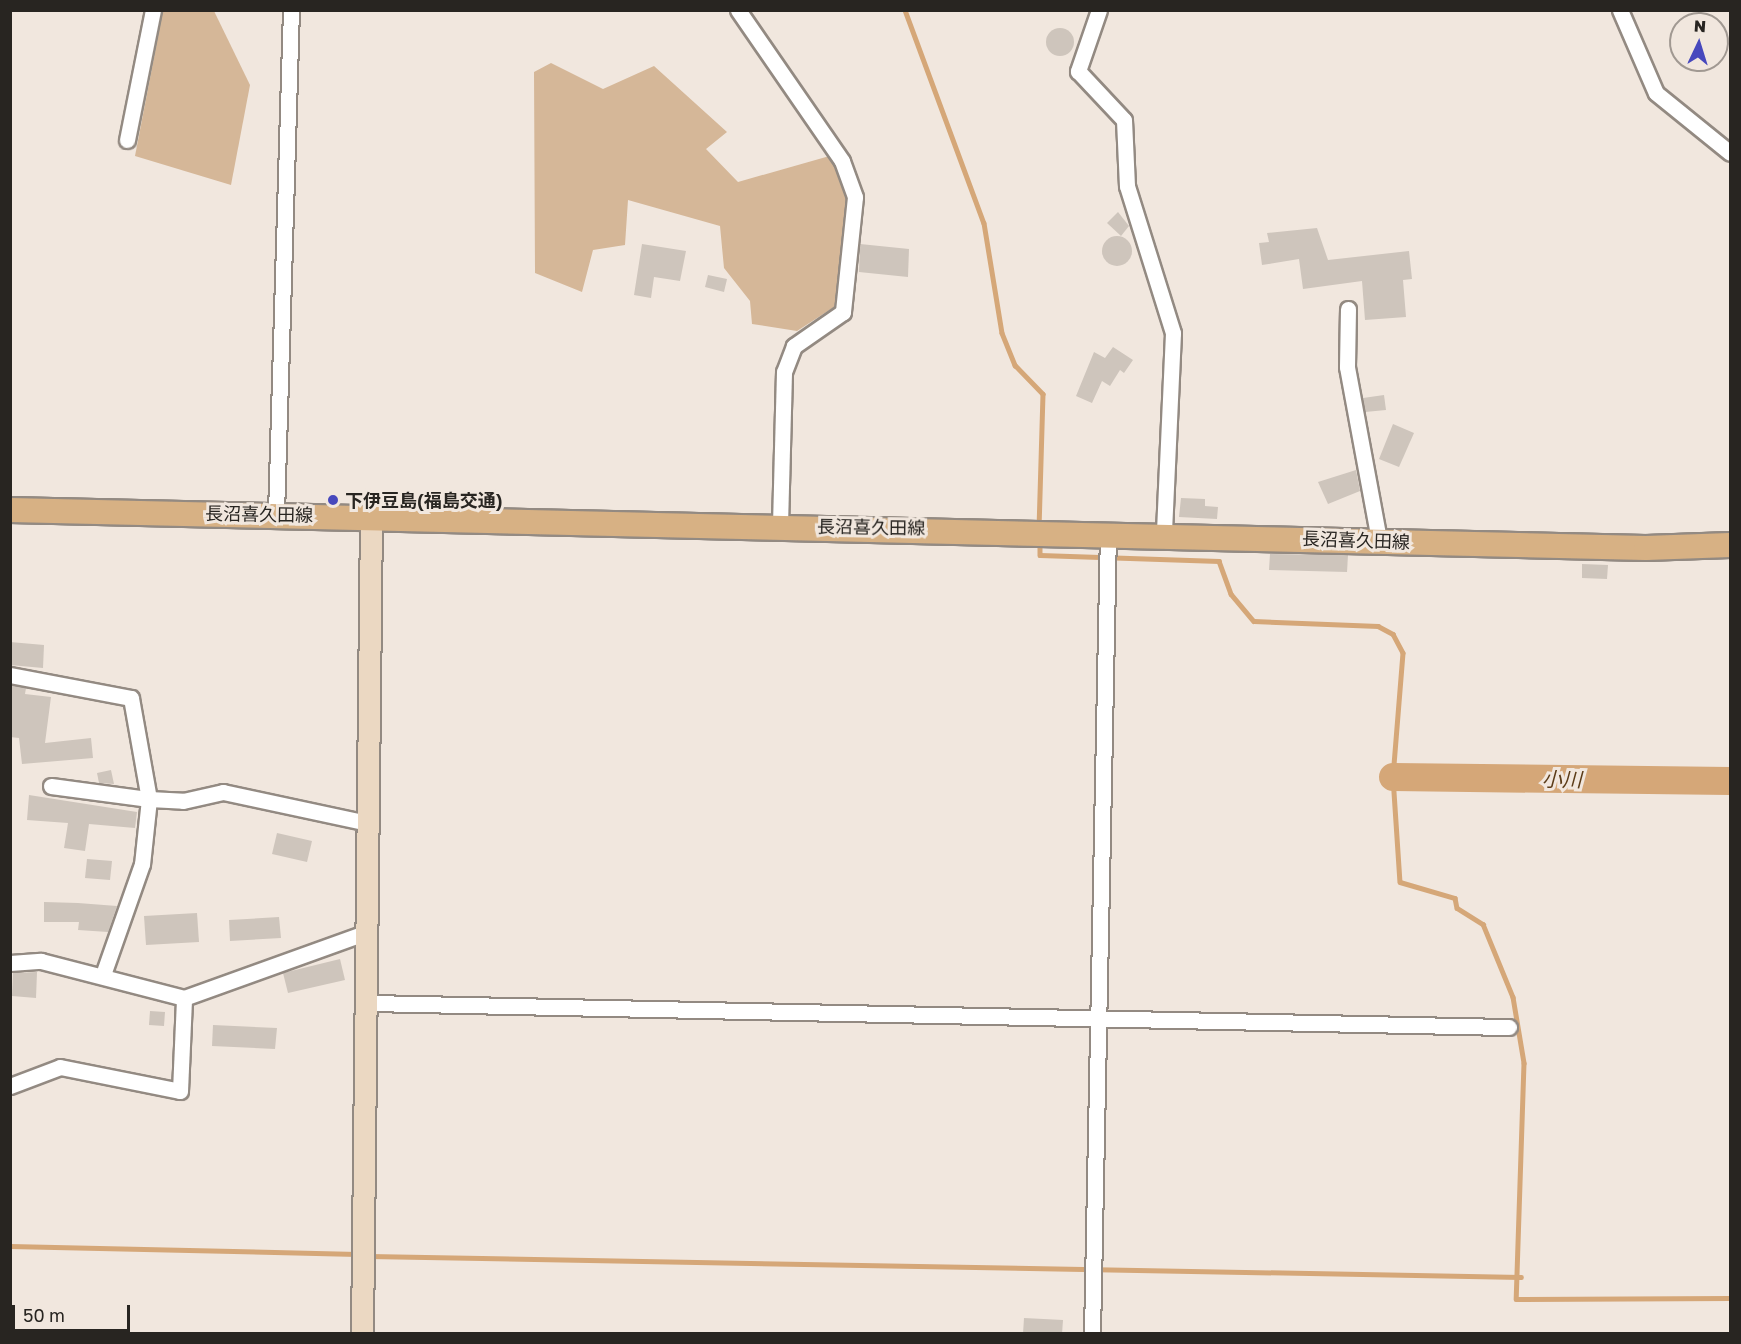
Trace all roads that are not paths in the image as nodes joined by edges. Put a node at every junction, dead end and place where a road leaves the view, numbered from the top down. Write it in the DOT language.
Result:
graph roads {
  1 [pos="153,10"];
  2 [pos="291,10"];
  3 [pos="738,10"];
  4 [pos="1099,10"];
  5 [pos="1620,10"];
  6 [pos="127,140"];
  7 [pos="1731,153"];
  8 [pos="1348,309"];
  9 [pos="10,510"];
  10 [pos="276,514"];
  11 [pos="371,517"];
  12 [pos="780,524"];
  13 [pos="1108,532"];
  14 [pos="1164,534"];
  15 [pos="1379,540"];
  16 [pos="1731,545"];
  17 [pos="10,675"];
  18 [pos="51,786"];
  19 [pos="149,799"];
  20 [pos="368,823"];
  21 [pos="367,932"];
  22 [pos="10,963"];
  23 [pos="104,975"];
  24 [pos="184,998"];
  25 [pos="369,1003"];
  26 [pos="1102,1017"];
  27 [pos="1509,1027"];
  28 [pos="10,1086"];
  29 [pos="362,1334"];
  30 [pos="1092,1334"];
  1 -- 6 [label="street"];
  2 -- 10 [label="street"];
  3 -- 12 [label="street"];
  4 -- 14 [label="street"];
  5 -- 7 [label="street"];
  8 -- 15 [label="street"];
  9 -- 10 [label="main road, 長沼喜久田線"];
  10 -- 11 [label="main road, 長沼喜久田線"];
  11 -- 12 [label="main road, 長沼喜久田線"];
  11 -- 20 [label="street"];
  12 -- 13 [label="main road, 長沼喜久田線"];
  13 -- 14 [label="main road, 長沼喜久田線"];
  13 -- 26 [label="street"];
  14 -- 15 [label="main road, 長沼喜久田線"];
  15 -- 16 [label="main road, 長沼喜久田線"];
  17 -- 19 [label="street"];
  18 -- 19 [label="street"];
  19 -- 20 [label="street"];
  19 -- 23 [label="street"];
  20 -- 21 [label="street"];
  21 -- 24 [label="street"];
  21 -- 25 [label="street"];
  22 -- 23 [label="street"];
  23 -- 24 [label="street"];
  24 -- 28 [label="street"];
  25 -- 26 [label="street"];
  25 -- 29 [label="street"];
  26 -- 27 [label="street"];
  26 -- 30 [label="street"];
}
